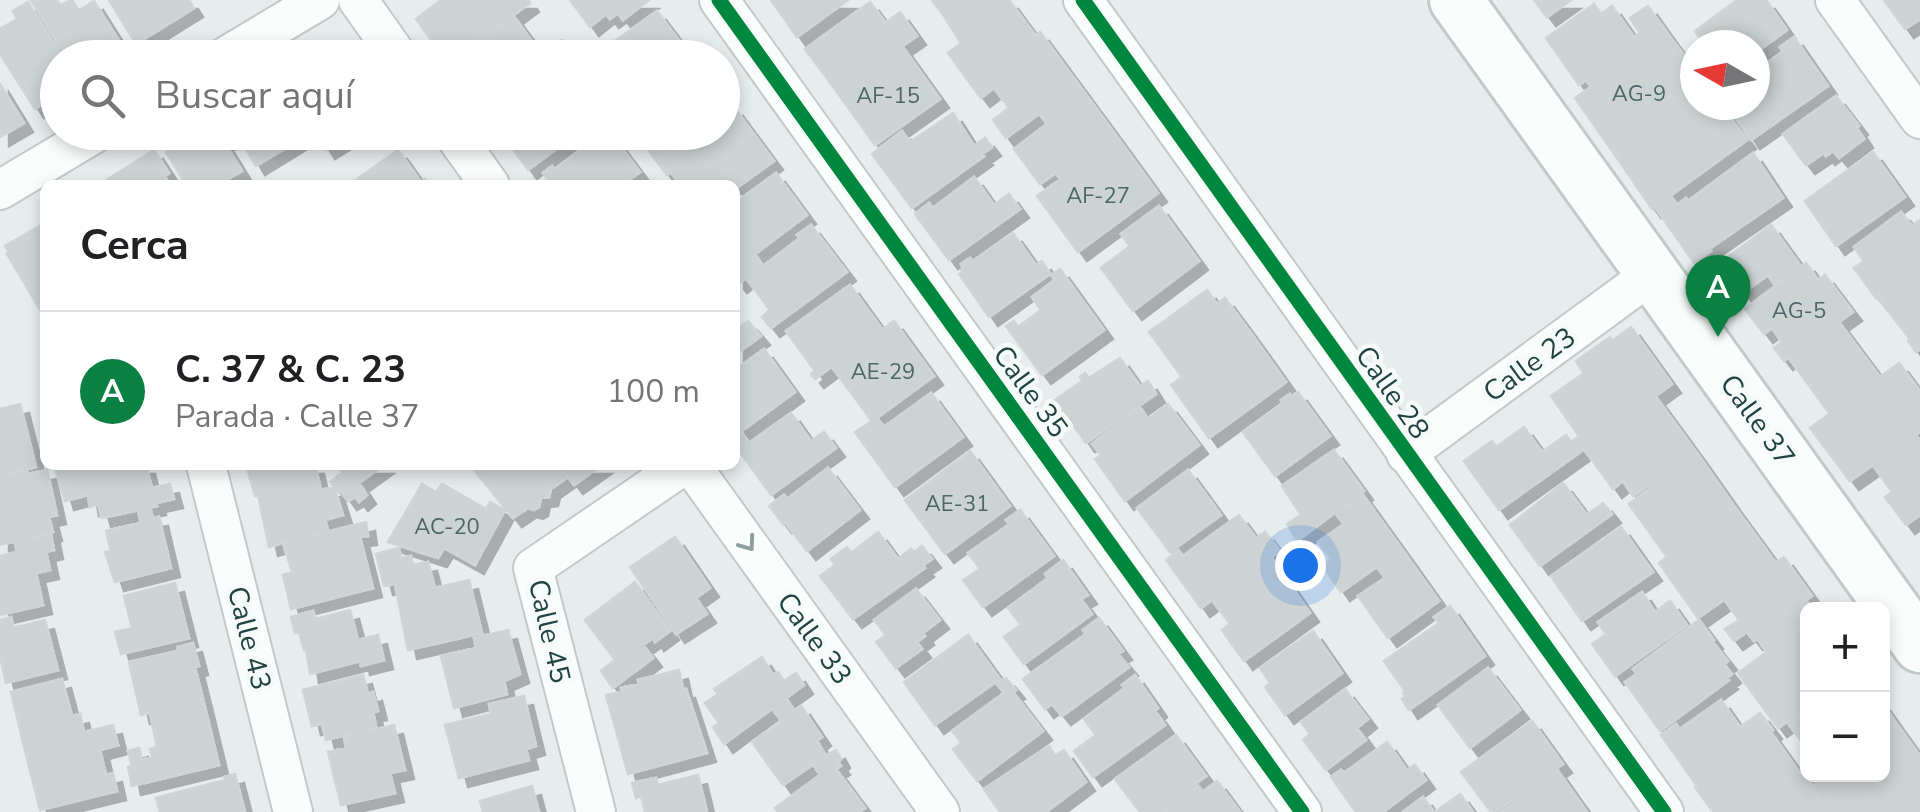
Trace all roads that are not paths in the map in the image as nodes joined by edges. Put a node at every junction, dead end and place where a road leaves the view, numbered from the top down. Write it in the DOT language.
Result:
graph roads {
  1 [pos="320,0"];
  2 [pos="358,0"];
  3 [pos="719,0"];
  4 [pos="1083,0"];
  5 [pos="1456,0"];
  6 [pos="1835,0"];
  7 [pos="253,40"];
  8 [pos="386,40"];
  9 [pos="1920,119"];
  10 [pos="67,150"];
  11 [pos="465,150"];
  12 [pos="486,180"];
  13 [pos="0,190"];
  14 [pos="1652,274"];
  15 [pos="1406,454"];
  16 [pos="207,470"];
  17 [pos="680,470"];
  18 [pos="692,470"];
  19 [pos="1920,646"];
  20 [pos="293,812"];
  21 [pos="596,812"];
  22 [pos="940,812"];
  23 [pos="1302,812"];
  24 [pos="1664,812"];
  1 -- 7 [label="street"];
  2 -- 8 [label="street"];
  3 -- 23 [label="street, Calle 35"];
  4 -- 15 [label="street, Calle 28"];
  5 -- 14 [label="street, Calle 37"];
  6 -- 9 [label="street"];
  10 -- 13 [label="street"];
  11 -- 12 [label="street"];
  14 -- 15 [label="street, Calle 23"];
  14 -- 19 [label="street, Calle 37"];
  15 -- 24 [label="street, Calle 28"];
  16 -- 20 [label="street, Calle 43"];
  17 -- 21 [label="street, Calle 45"];
  18 -- 22 [label="street, Calle 33, one-way"];
}
